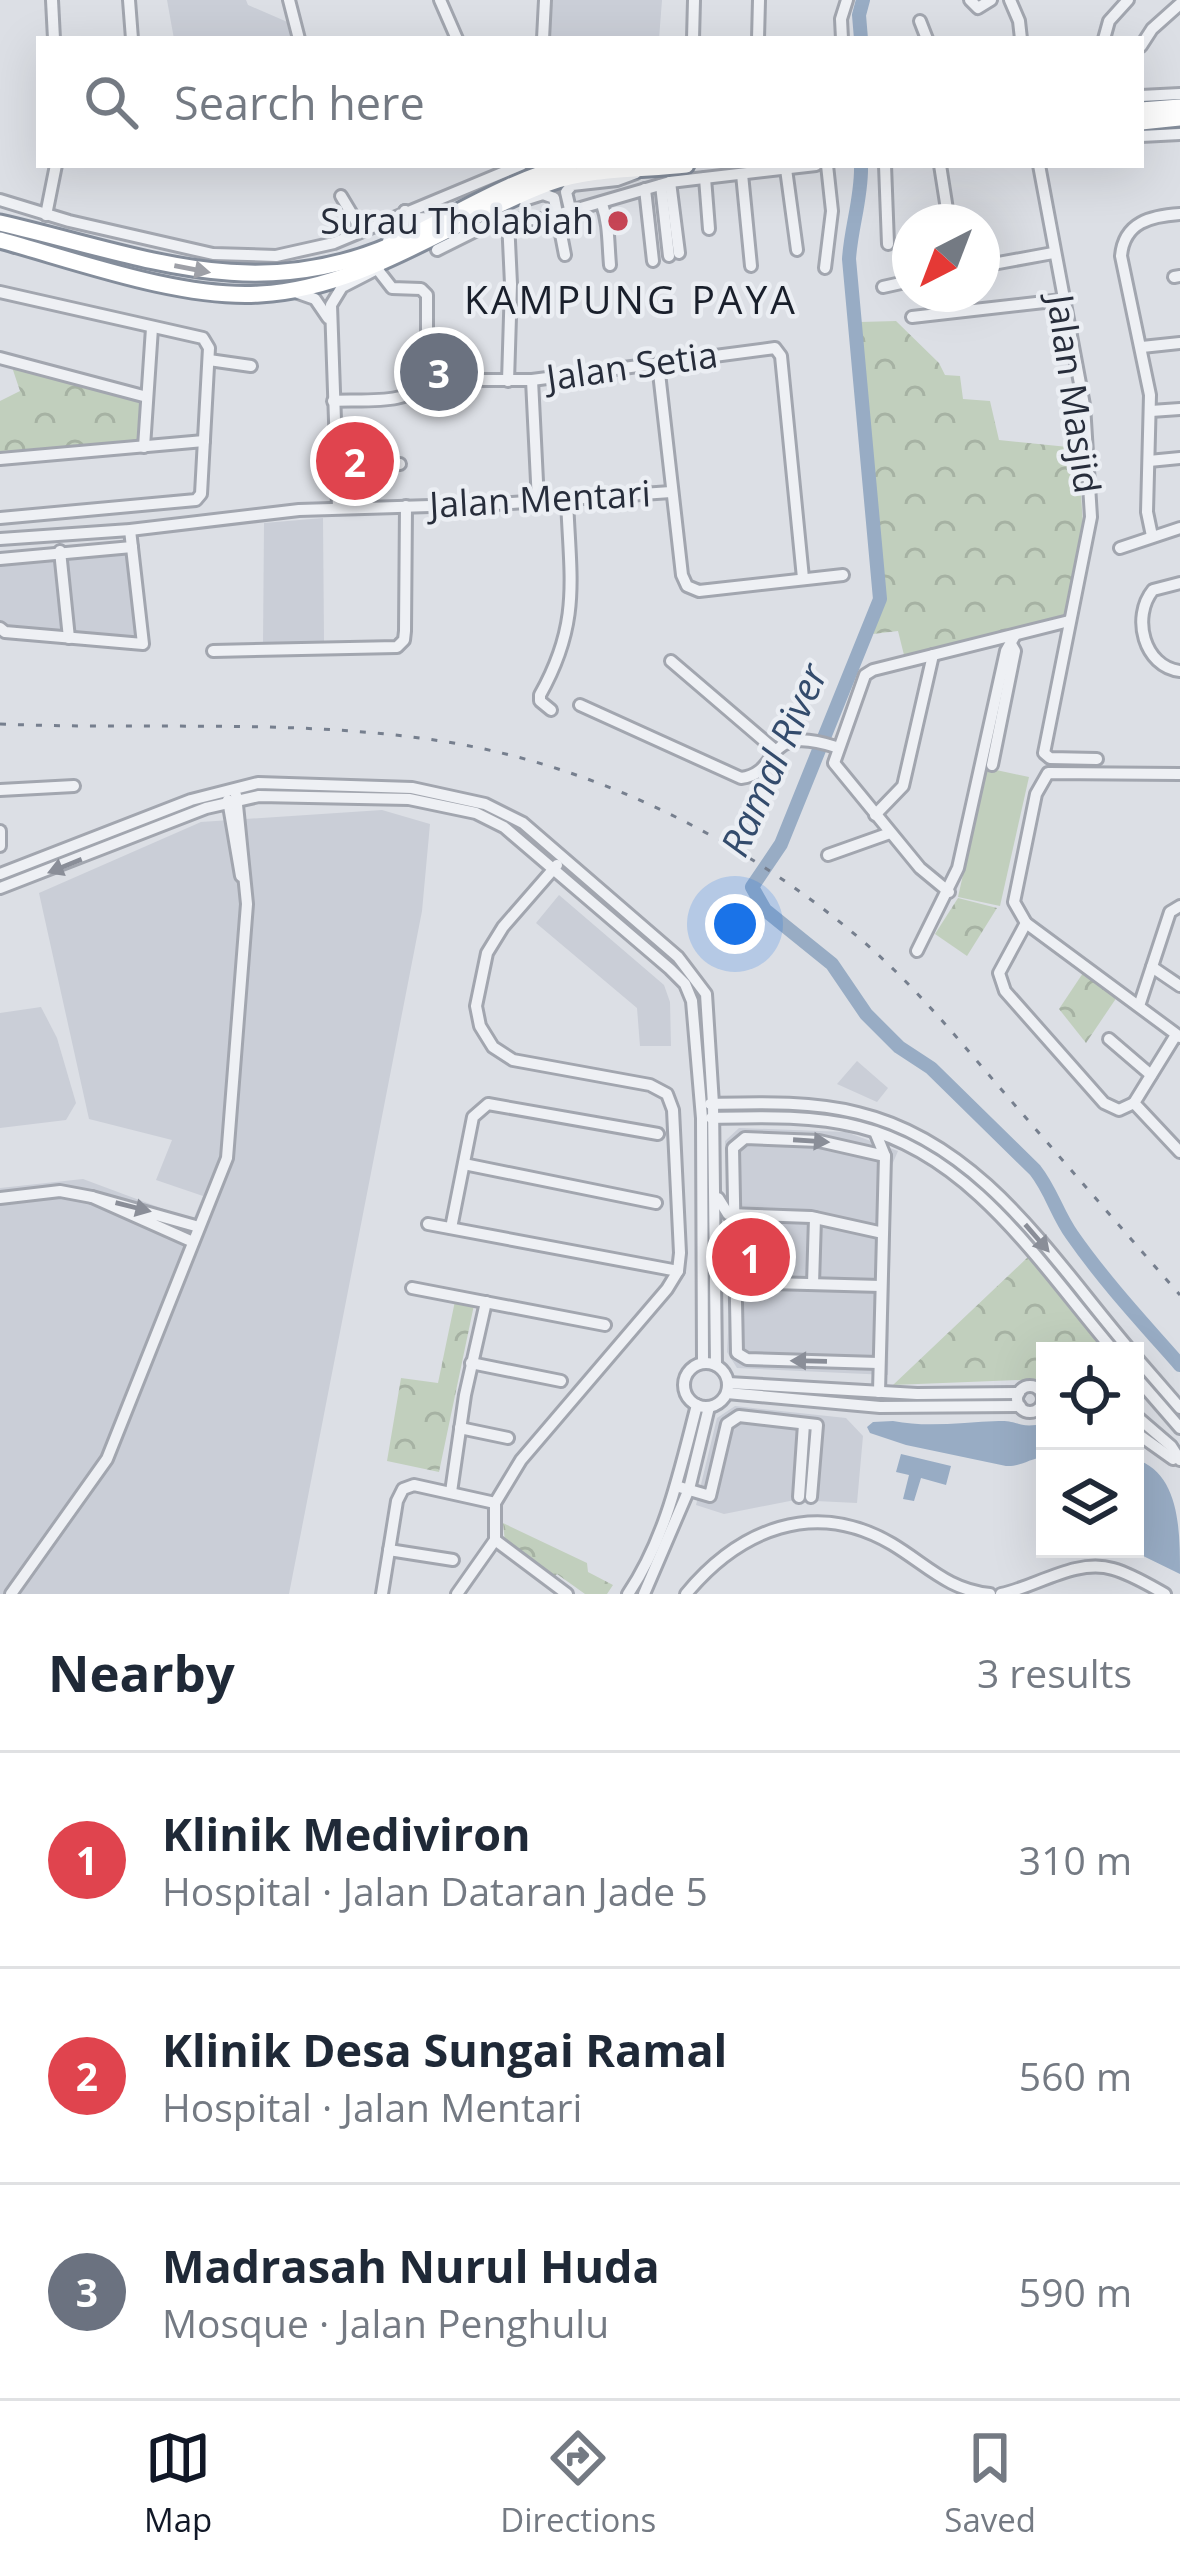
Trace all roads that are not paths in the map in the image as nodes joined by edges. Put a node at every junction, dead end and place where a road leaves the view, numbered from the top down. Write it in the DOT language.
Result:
graph roads {
  1 [pos="52,0"];
  2 [pos="129,0"];
  3 [pos="290,0"];
  4 [pos="440,0"];
  5 [pos="545,0"];
  6 [pos="694,0"];
  7 [pos="759,0"];
  8 [pos="847,0"];
  9 [pos="970,0"];
  10 [pos="991,0"];
  11 [pos="1010,0"];
  12 [pos="1129,0"];
  13 [pos="1180,4"];
  14 [pos="920,21"];
  15 [pos="54,36"];
  16 [pos="132,36"];
  17 [pos="298,36"];
  18 [pos="456,36"];
  19 [pos="542,36"];
  20 [pos="693,36"];
  21 [pos="758,36"];
  22 [pos="842,36"];
  23 [pos="926,36"];
  24 [pos="1021,36"];
  25 [pos="1106,36"];
  26 [pos="1144,41"];
  27 [pos="1180,77"];
  28 [pos="1178,98"];
  29 [pos="1144,108"];
  30 [pos="1144,109"];
  31 [pos="1180,118"];
  32 [pos="1180,134"];
  33 [pos="1144,136"];
  34 [pos="55,168"];
  35 [pos="500,168"];
  36 [pos="514,168"];
  37 [pos="560,168"];
  38 [pos="661,168"];
  39 [pos="794,168"];
  40 [pos="827,168"];
  41 [pos="885,168"];
  42 [pos="941,168"];
  43 [pos="1039,168"];
  44 [pos="786,169"];
  45 [pos="645,170"];
  46 [pos="742,174"];
  47 [pos="492,177"];
  48 [pos="706,178"];
  49 [pos="665,183"];
  50 [pos="645,189"];
  51 [pos="341,196"];
  52 [pos="0,200"];
  53 [pos="947,204"];
  54 [pos="596,205"];
  55 [pos="406,211"];
  56 [pos="565,212"];
  57 [pos="502,213"];
  58 [pos="1180,214"];
  59 [pos="46,215"];
  60 [pos="0,219"];
  61 [pos="442,219"];
  62 [pos="709,230"];
  63 [pos="362,231"];
  64 [pos="0,244"];
  65 [pos="888,244"];
  66 [pos="437,250"];
  67 [pos="797,250"];
  68 [pos="1053,253"];
  69 [pos="366,254"];
  70 [pos="565,255"];
  71 [pos="674,255"];
  72 [pos="653,261"];
  73 [pos="1000,263"];
  74 [pos="610,265"];
  75 [pos="382,266"];
  76 [pos="751,266"];
  77 [pos="825,268"];
  78 [pos="892,285"];
  79 [pos="883,287"];
  80 [pos="288,291"];
  81 [pos="0,292"];
  82 [pos="1061,300"];
  83 [pos="913,317"];
  84 [pos="329,321"];
  85 [pos="152,328"];
  86 [pos="1180,343"];
  87 [pos="1142,347"];
  88 [pos="0,358"];
  89 [pos="209,360"];
  90 [pos="658,364"];
  91 [pos="251,366"];
  92 [pos="483,380"];
  93 [pos="532,380"];
  94 [pos="508,381"];
  95 [pos="147,397"];
  96 [pos="333,401"];
  97 [pos="1180,409"];
  98 [pos="1151,411"];
  99 [pos="204,441"];
  100 [pos="144,447"];
  101 [pos="1180,458"];
  102 [pos="0,459"];
  103 [pos="1149,461"];
  104 [pos="400,464"];
  105 [pos="336,468"];
  106 [pos="671,492"];
  107 [pos="567,499"];
  108 [pos="538,502"];
  109 [pos="406,506"];
  110 [pos="338,507"];
  111 [pos="0,518"];
  112 [pos="1180,528"];
  113 [pos="130,530"];
  114 [pos="59,535"];
  115 [pos="1152,536"];
  116 [pos="0,539"];
  117 [pos="132,547"];
  118 [pos="1120,548"];
  119 [pos="61,554"];
  120 [pos="0,559"];
  121 [pos="843,575"];
  122 [pos="803,578"];
  123 [pos="1180,583"];
  124 [pos="1069,621"];
  125 [pos="0,628"];
  126 [pos="1040,630"];
  127 [pos="69,638"];
  128 [pos="1065,638"];
  129 [pos="1013,640"];
  130 [pos="213,651"];
  131 [pos="933,655"];
  132 [pos="671,661"];
  133 [pos="1180,670"];
  134 [pos="580,705"];
  135 [pos="551,710"];
  136 [pos="831,745"];
  137 [pos="775,750"];
  138 [pos="1097,759"];
  139 [pos="992,765"];
  140 [pos="1180,774"];
  141 [pos="74,786"];
  142 [pos="230,788"];
  143 [pos="0,790"];
  144 [pos="232,802"];
  145 [pos="206,808"];
  146 [pos="874,815"];
  147 [pos="231,824"];
  148 [pos="0,831"];
  149 [pos="890,833"];
  150 [pos="0,846"];
  151 [pos="538,854"];
  152 [pos="827,855"];
  153 [pos="558,862"];
  154 [pos="0,874"];
  155 [pos="569,880"];
  156 [pos="537,887"];
  157 [pos="0,888"];
  158 [pos="245,891"];
  159 [pos="949,892"];
  160 [pos="1180,906"];
  161 [pos="1026,923"];
  162 [pos="917,951"];
  163 [pos="1152,967"];
  164 [pos="1180,986"];
  165 [pos="1139,1006"];
  166 [pos="1178,1036"];
  167 [pos="1109,1039"];
  168 [pos="1151,1075"];
  169 [pos="1134,1103"];
  170 [pos="707,1111"];
  171 [pos="874,1131"];
  172 [pos="658,1134"];
  173 [pos="905,1144"];
  174 [pos="1180,1152"];
  175 [pos="885,1156"];
  176 [pos="464,1164"];
  177 [pos="714,1183"];
  178 [pos="92,1197"];
  179 [pos="0,1198"];
  180 [pos="656,1203"];
  181 [pos="736,1215"];
  182 [pos="815,1218"];
  183 [pos="428,1224"];
  184 [pos="199,1227"];
  185 [pos="451,1228"];
  186 [pos="883,1233"];
  187 [pos="193,1242"];
  188 [pos="678,1271"];
  189 [pos="737,1282"];
  190 [pos="812,1284"];
  191 [pos="716,1286"];
  192 [pos="881,1286"];
  193 [pos="412,1288"];
  194 [pos="486,1302"];
  195 [pos="605,1325"];
  196 [pos="1106,1342"];
  197 [pos="1124,1342"];
  198 [pos="471,1363"];
  199 [pos="878,1363"];
  200 [pos="710,1364"];
  201 [pos="1144,1366"];
  202 [pos="561,1381"];
  203 [pos="1144,1386"];
  204 [pos="728,1388"];
  205 [pos="830,1390"];
  206 [pos="1036,1390"];
  207 [pos="879,1392"];
  208 [pos="780,1399"];
  209 [pos="1020,1400"];
  210 [pos="827,1404"];
  211 [pos="703,1406"];
  212 [pos="1036,1407"];
  213 [pos="1180,1408"];
  214 [pos="777,1421"];
  215 [pos="1144,1423"];
  216 [pos="460,1428"];
  217 [pos="1180,1428"];
  218 [pos="508,1438"];
  219 [pos="1144,1438"];
  220 [pos="1180,1462"];
  221 [pos="683,1487"];
  222 [pos="451,1492"];
  223 [pos="805,1497"];
  224 [pos="495,1503"];
  225 [pos="495,1540"];
  226 [pos="389,1550"];
  227 [pos="453,1560"];
  228 [pos="11,1594"];
  229 [pos="382,1594"];
  230 [pos="458,1594"];
  231 [pos="567,1594"];
  232 [pos="628,1594"];
  233 [pos="644,1594"];
  234 [pos="686,1594"];
  235 [pos="991,1594"];
  236 [pos="1001,1594"];
  237 [pos="1166,1594"];
  1 -- 15 [label="street"];
  2 -- 16 [label="street"];
  3 -- 17 [label="street"];
  4 -- 18 [label="street"];
  5 -- 19 [label="street"];
  6 -- 20 [label="street"];
  7 -- 21 [label="street"];
  8 -- 22 [label="street"];
  9 -- 10 [label="street"];
  11 -- 24 [label="street"];
  12 -- 25 [label="street"];
  13 -- 26 [label="street"];
  14 -- 23 [label="street"];
  27 -- 28 [label="street"];
  28 -- 29 [label="highway"];
  30 -- 31 [label="highway"];
  32 -- 33 [label="street"];
  34 -- 59 [label="street"];
  35 -- 47 [label="street"];
  36 -- 47 [label="street"];
  37 -- 61 [label="highway"];
  38 -- 45 [label="highway"];
  39 -- 44 [label="street"];
  40 -- 77 [label="street"];
  41 -- 65 [label="street"];
  42 -- 53 [label="street"];
  43 -- 68 [label="street, Jalan Masjid"];
  44 -- 46 [label="street"];
  44 -- 67 [label="street"];
  45 -- 56 [label="street"];
  45 -- 57 [label="highway"];
  46 -- 48 [label="street"];
  46 -- 76 [label="street"];
  47 -- 55 [label="street"];
  48 -- 49 [label="street"];
  48 -- 62 [label="street"];
  49 -- 50 [label="street"];
  49 -- 71 [label="street"];
  50 -- 54 [label="street"];
  50 -- 72 [label="street"];
  51 -- 63 [label="street"];
  52 -- 59 [label="street"];
  54 -- 56 [label="street"];
  54 -- 74 [label="street"];
  55 -- 61 [label="street"];
  55 -- 63 [label="street"];
  55 -- 69 [label="street"];
  56 -- 57 [label="street"];
  56 -- 57 [label="street"];
  56 -- 70 [label="street"];
  57 -- 66 [label="street"];
  57 -- 75 [label="highway"];
  57 -- 94 [label="street"];
  58 -- 87 [label="street"];
  59 -- 63 [label="street"];
  60 -- 69 [label="highway, one-way"];
  61 -- 69 [label="highway"];
  64 -- 80 [label="highway"];
  68 -- 73 [label="street"];
  68 -- 82 [label="street, Jalan Masjid"];
  75 -- 80 [label="highway"];
  75 -- 84 [label="street"];
  75 -- 96 [label="street"];
  78 -- 79 [label="street"];
  80 -- 84 [label="street"];
  81 -- 85 [label="street"];
  82 -- 83 [label="street"];
  82 -- 124 [label="street, Jalan Masjid"];
  84 -- 96 [label="street"];
  85 -- 89 [label="street"];
  85 -- 95 [label="street"];
  86 -- 87 [label="street"];
  87 -- 98 [label="street"];
  88 -- 95 [label="street"];
  89 -- 91 [label="street"];
  89 -- 99 [label="street"];
  90 -- 93 [label="street, Jalan Setia"];
  90 -- 106 [label="street"];
  90 -- 122 [label="street, Jalan Setia"];
  92 -- 94 [label="street, Jalan Setia"];
  93 -- 94 [label="street, Jalan Setia"];
  93 -- 108 [label="street"];
  95 -- 100 [label="street"];
  96 -- 105 [label="street"];
  97 -- 98 [label="street"];
  98 -- 103 [label="street"];
  99 -- 100 [label="street"];
  99 -- 111 [label="street"];
  100 -- 102 [label="street"];
  101 -- 103 [label="street"];
  103 -- 115 [label="street"];
  104 -- 105 [label="street"];
  105 -- 110 [label="street"];
  106 -- 107 [label="street, Jalan Mentari"];
  106 -- 122 [label="street"];
  107 -- 108 [label="street, Jalan Mentari"];
  107 -- 135 [label="street"];
  108 -- 109 [label="street, Jalan Mentari"];
  109 -- 110 [label="street, Jalan Mentari"];
  109 -- 130 [label="street"];
  110 -- 113 [label="street, Jalan Mentari"];
  112 -- 115 [label="street"];
  113 -- 114 [label="street, Jalan Mentari"];
  113 -- 117 [label="street"];
  114 -- 116 [label="street, Jalan Mentari"];
  114 -- 119 [label="street"];
  115 -- 118 [label="street"];
  117 -- 119 [label="street"];
  117 -- 127 [label="street"];
  119 -- 120 [label="street"];
  119 -- 127 [label="street"];
  121 -- 122 [label="street"];
  123 -- 133 [label="street"];
  124 -- 126 [label="street"];
  124 -- 128 [label="street, Jalan Masjid"];
  125 -- 127 [label="street"];
  126 -- 128 [label="street"];
  126 -- 129 [label="street"];
  128 -- 138 [label="street, Jalan Masjid"];
  129 -- 131 [label="street"];
  129 -- 139 [label="street"];
  129 -- 159 [label="street"];
  131 -- 136 [label="street"];
  131 -- 146 [label="street"];
  132 -- 137 [label="street"];
  134 -- 137 [label="street"];
  136 -- 137 [label="street"];
  136 -- 146 [label="street"];
  140 -- 161 [label="street"];
  141 -- 143 [label="street"];
  142 -- 144 [label="street"];
  142 -- 153 [label="street"];
  142 -- 154 [label="street"];
  144 -- 145 [label="street"];
  144 -- 147 [label="street"];
  144 -- 151 [label="street"];
  144 -- 158 [label="street"];
  145 -- 147 [label="street"];
  145 -- 157 [label="street, one-way"];
  146 -- 149 [label="street"];
  147 -- 158 [label="street"];
  148 -- 150 [label="street"];
  149 -- 152 [label="street"];
  149 -- 159 [label="street"];
  151 -- 153 [label="street"];
  151 -- 156 [label="street"];
  153 -- 155 [label="street"];
  153 -- 156 [label="street"];
  153 -- 170 [label="street"];
  155 -- 156 [label="street"];
  155 -- 170 [label="street"];
  156 -- 188 [label="street"];
  158 -- 184 [label="street"];
  159 -- 162 [label="street"];
  160 -- 163 [label="street"];
  161 -- 165 [label="street"];
  161 -- 169 [label="street"];
  163 -- 164 [label="street"];
  163 -- 165 [label="street"];
  165 -- 166 [label="street"];
  166 -- 168 [label="street"];
  167 -- 168 [label="street"];
  168 -- 169 [label="street"];
  169 -- 174 [label="street"];
  170 -- 171 [label="street"];
  170 -- 177 [label="street"];
  170 -- 197 [label="street, one-way"];
  170 -- 200 [label="street"];
  171 -- 173 [label="street"];
  171 -- 175 [label="street"];
  172 -- 176 [label="street"];
  173 -- 175 [label="street"];
  173 -- 196 [label="street"];
  181 -- 175 [label="street, one-way"];
  175 -- 186 [label="street"];
  176 -- 180 [label="street"];
  176 -- 185 [label="street"];
  177 -- 181 [label="street"];
  177 -- 191 [label="street"];
  178 -- 179 [label="street"];
  178 -- 184 [label="street, one-way"];
  178 -- 187 [label="street"];
  181 -- 182 [label="street"];
  181 -- 189 [label="street"];
  182 -- 186 [label="street"];
  182 -- 190 [label="street"];
  183 -- 185 [label="street"];
  184 -- 187 [label="street"];
  185 -- 188 [label="street"];
  186 -- 192 [label="street"];
  187 -- 228 [label="street"];
  188 -- 224 [label="street"];
  189 -- 190 [label="street"];
  189 -- 191 [label="street"];
  199 -- 189 [label="street, one-way"];
  190 -- 192 [label="street"];
  191 -- 200 [label="street"];
  192 -- 199 [label="street"];
  193 -- 194 [label="street"];
  194 -- 195 [label="street"];
  194 -- 198 [label="street"];
  198 -- 202 [label="street"];
  198 -- 216 [label="street"];
  199 -- 207 [label="street"];
  200 -- 204 [label="street"];
  200 -- 211 [label="street"];
  201 -- 213 [label="street"];
  203 -- 217 [label="street"];
  204 -- 205 [label="street"];
  204 -- 208 [label="street"];
  204 -- 211 [label="street"];
  205 -- 207 [label="street"];
  205 -- 210 [label="street"];
  206 -- 209 [label="street"];
  207 -- 209 [label="street"];
  208 -- 210 [label="street"];
  208 -- 214 [label="street"];
  209 -- 210 [label="street"];
  209 -- 212 [label="street"];
  211 -- 221 [label="street"];
  214 -- 221 [label="street"];
  214 -- 223 [label="street"];
  215 -- 220 [label="street"];
  216 -- 218 [label="street"];
  216 -- 222 [label="street"];
  219 -- 220 [label="street"];
  221 -- 232 [label="street"];
  221 -- 233 [label="street"];
  222 -- 224 [label="street"];
  222 -- 226 [label="street"];
  224 -- 225 [label="street"];
  225 -- 230 [label="street"];
  225 -- 231 [label="street"];
  226 -- 227 [label="street"];
  226 -- 229 [label="street"];
  234 -- 235 [label="street"];
  236 -- 237 [label="street"];
}
